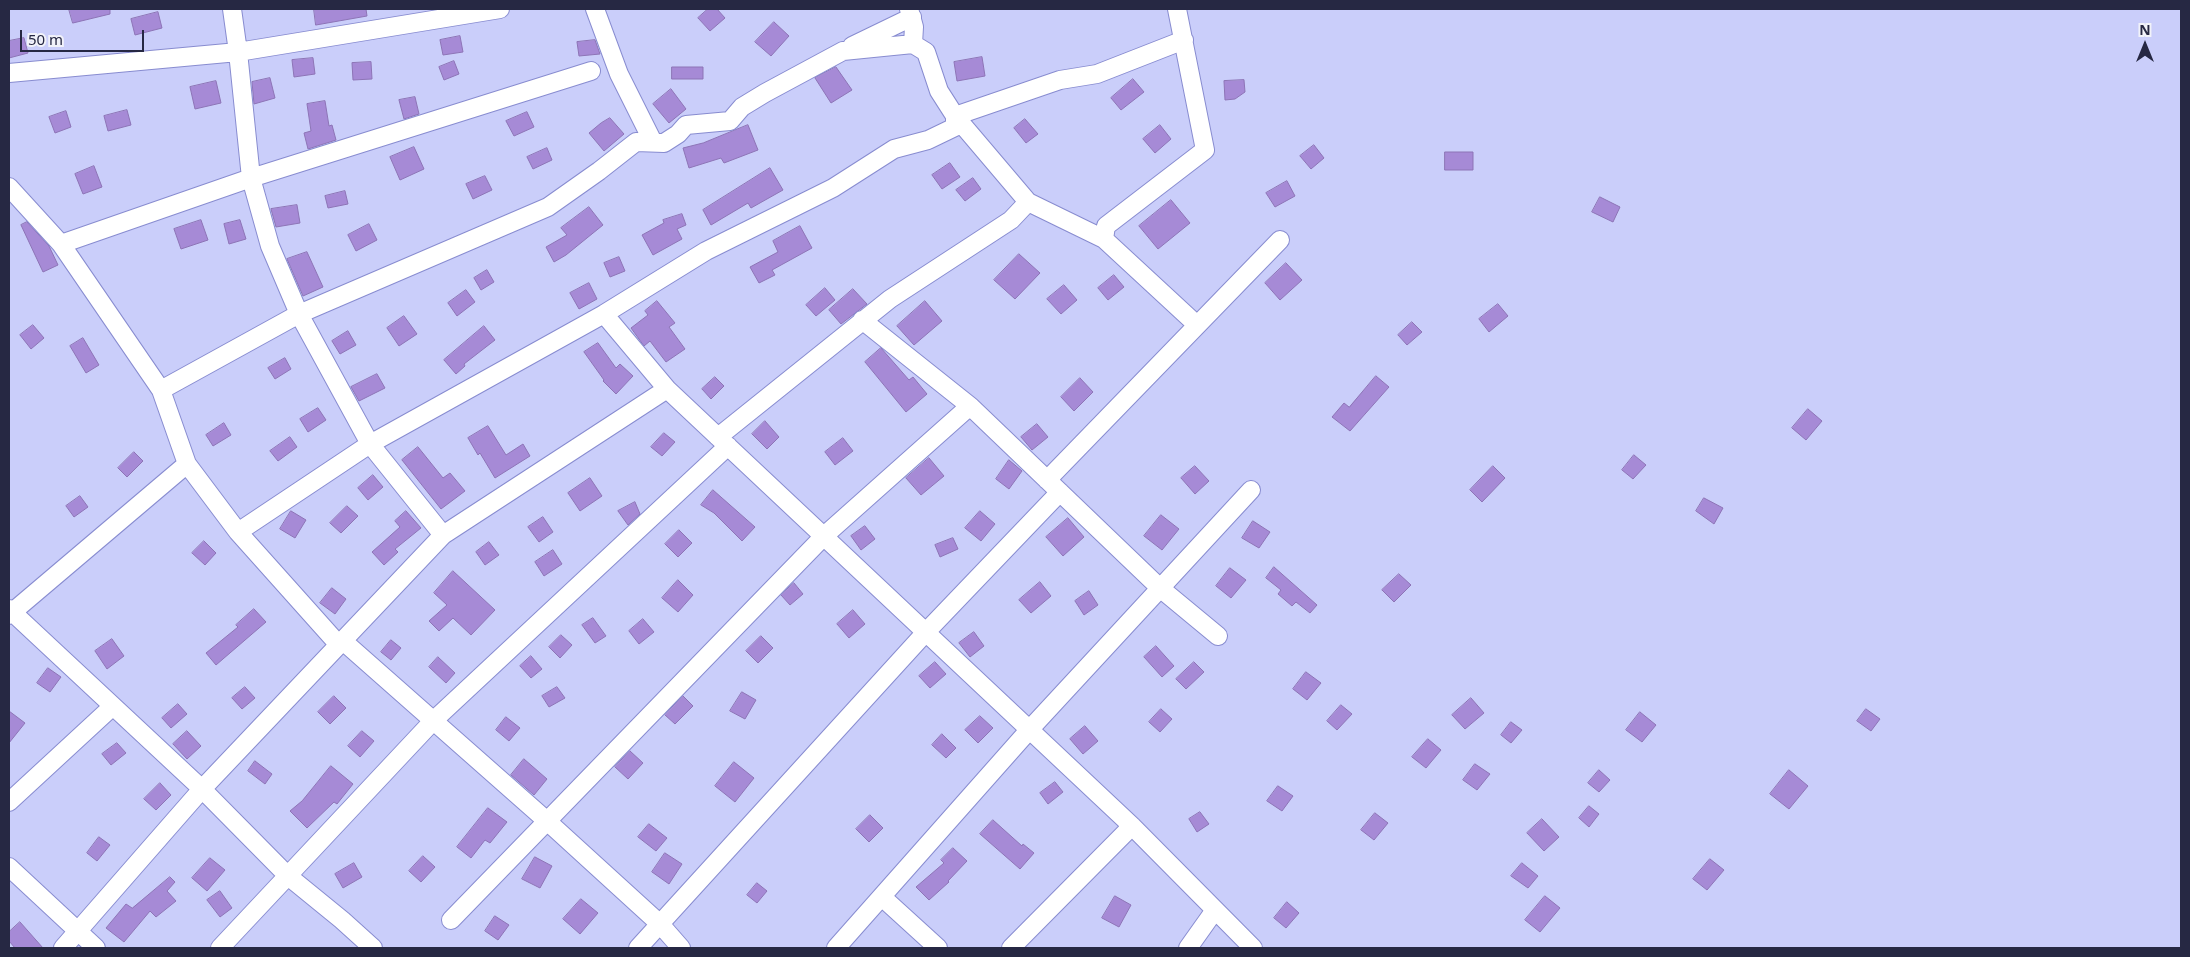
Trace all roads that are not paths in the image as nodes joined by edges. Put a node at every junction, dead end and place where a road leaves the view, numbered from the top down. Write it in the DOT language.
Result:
graph roads {
  1 [pos="232,9"];
  2 [pos="500,9"];
  3 [pos="595,9"];
  4 [pos="1177,9"];
  5 [pos="910,13"];
  6 [pos="1184,40"];
  7 [pos="913,44"];
  8 [pos="843,51"];
  9 [pos="238,52"];
  10 [pos="591,71"];
  11 [pos="9,73"];
  12 [pos="955,116"];
  13 [pos="653,142"];
  14 [pos="251,178"];
  15 [pos="9,187"];
  16 [pos="1028,202"];
  17 [pos="1104,239"];
  18 [pos="1280,240"];
  19 [pos="61,244"];
  20 [pos="299,314"];
  21 [pos="604,314"];
  22 [pos="862,320"];
  23 [pos="1197,325"];
  24 [pos="667,389"];
  25 [pos="161,390"];
  26 [pos="970,406"];
  27 [pos="723,441"];
  28 [pos="370,444"];
  29 [pos="187,464"];
  30 [pos="1047,480"];
  31 [pos="1251,490"];
  32 [pos="1060,492"];
  33 [pos="238,532"];
  34 [pos="443,535"];
  35 [pos="824,536"];
  36 [pos="1160,588"];
  37 [pos="10,612"];
  38 [pos="926,632"];
  39 [pos="1218,636"];
  40 [pos="341,643"];
  41 [pos="113,706"];
  42 [pos="433,721"];
  43 [pos="1030,729"];
  44 [pos="202,789"];
  45 [pos="9,802"];
  46 [pos="547,821"];
  47 [pos="1132,826"];
  48 [pos="9,867"];
  49 [pos="288,876"];
  50 [pos="882,897"];
  51 [pos="1215,910"];
  52 [pos="451,920"];
  53 [pos="660,924"];
  54 [pos="78,932"];
  55 [pos="63,948"];
  56 [pos="96,948"];
  57 [pos="220,948"];
  58 [pos="373,948"];
  59 [pos="638,948"];
  60 [pos="681,948"];
  61 [pos="836,948"];
  62 [pos="938,948"];
  63 [pos="1011,948"];
  64 [pos="1188,948"];
  65 [pos="1253,948"];
  1 -- 9 [label="street"];
  2 -- 9 [label="street"];
  3 -- 13 [label="street"];
  4 -- 6 [label="street"];
  5 -- 7 [label="street"];
  5 -- 8 [label="street"];
  6 -- 12 [label="street"];
  6 -- 17 [label="street"];
  7 -- 8 [label="street"];
  7 -- 12 [label="street"];
  8 -- 13 [label="street"];
  9 -- 11 [label="street"];
  9 -- 14 [label="street"];
  10 -- 14 [label="street"];
  12 -- 16 [label="street"];
  12 -- 21 [label="street"];
  13 -- 20 [label="street"];
  14 -- 19 [label="street"];
  14 -- 20 [label="street"];
  15 -- 19 [label="street"];
  16 -- 17 [label="street"];
  16 -- 22 [label="street"];
  17 -- 23 [label="street"];
  18 -- 23 [label="street"];
  19 -- 25 [label="street"];
  20 -- 25 [label="street"];
  20 -- 28 [label="street"];
  21 -- 24 [label="street"];
  21 -- 28 [label="street"];
  22 -- 26 [label="street"];
  22 -- 27 [label="street"];
  23 -- 30 [label="street"];
  24 -- 27 [label="street"];
  24 -- 34 [label="street"];
  25 -- 29 [label="street"];
  26 -- 30 [label="street"];
  26 -- 35 [label="street"];
  27 -- 35 [label="street"];
  27 -- 42 [label="street"];
  28 -- 33 [label="street"];
  28 -- 34 [label="street"];
  29 -- 33 [label="street"];
  29 -- 37 [label="street"];
  30 -- 32 [label="street"];
  31 -- 36 [label="street"];
  32 -- 36 [label="street"];
  32 -- 38 [label="street"];
  33 -- 40 [label="street"];
  34 -- 40 [label="street"];
  35 -- 38 [label="street"];
  35 -- 46 [label="street"];
  36 -- 39 [label="street"];
  36 -- 43 [label="street"];
  37 -- 41 [label="street"];
  38 -- 43 [label="street"];
  38 -- 53 [label="street"];
  40 -- 42 [label="street"];
  40 -- 44 [label="street"];
  41 -- 44 [label="street"];
  41 -- 45 [label="street"];
  42 -- 46 [label="street"];
  42 -- 49 [label="street"];
  43 -- 47 [label="street"];
  43 -- 50 [label="street"];
  44 -- 49 [label="street"];
  44 -- 54 [label="street"];
  46 -- 52 [label="street"];
  46 -- 53 [label="street"];
  47 -- 51 [label="street"];
  47 -- 63 [label="street"];
  48 -- 54 [label="street"];
  49 -- 57 [label="street"];
  49 -- 58 [label="street"];
  50 -- 61 [label="street"];
  50 -- 62 [label="street"];
  51 -- 64 [label="street"];
  51 -- 65 [label="street"];
  53 -- 59 [label="street"];
  53 -- 60 [label="street"];
  54 -- 55 [label="street"];
  54 -- 56 [label="street"];
}
